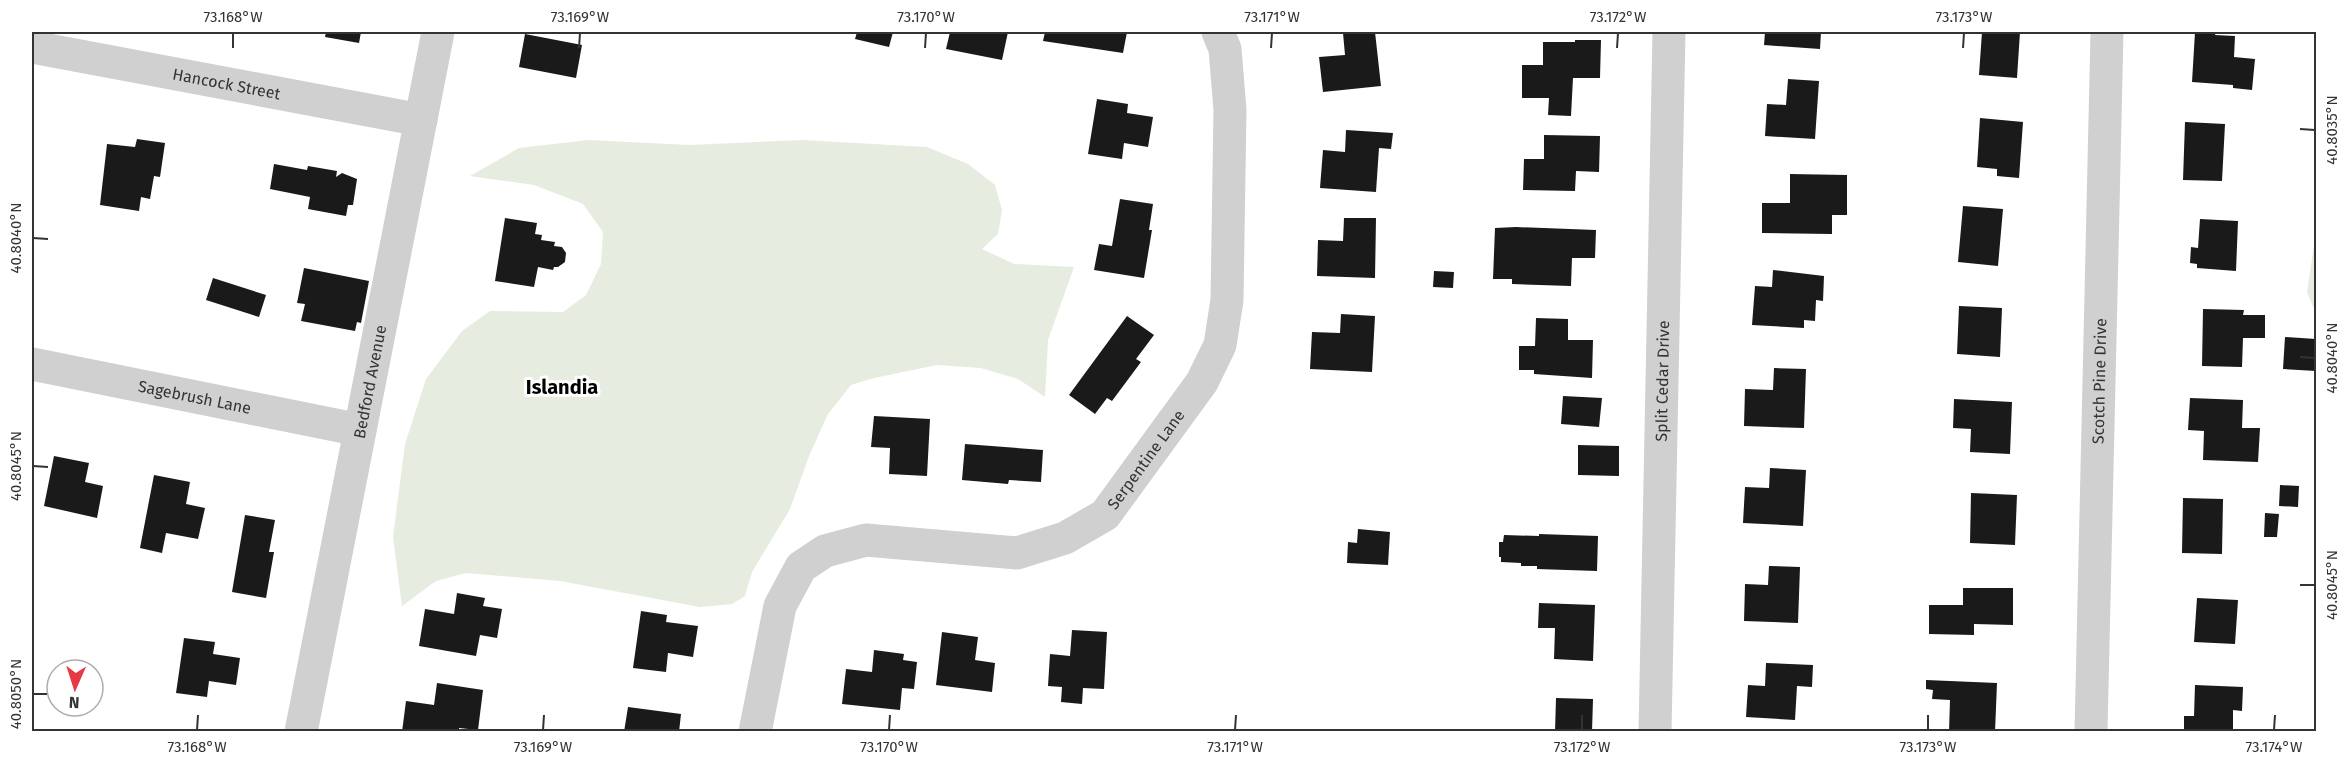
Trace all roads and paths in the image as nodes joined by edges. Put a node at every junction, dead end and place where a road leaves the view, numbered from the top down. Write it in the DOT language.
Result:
graph roads {
  1 [pos="438,32"];
  2 [pos="1218,32"];
  3 [pos="1669,32"];
  4 [pos="2107,32"];
  5 [pos="32,47"];
  6 [pos="421,120"];
  7 [pos="32,364"];
  8 [pos="360,430"];
  9 [pos="301,732"];
  10 [pos="755,732"];
  11 [pos="1654,732"];
  12 [pos="2091,732"];
  1 -- 6 [label="street, Bedford Avenue"];
  2 -- 10 [label="street, Serpentine Lane"];
  3 -- 11 [label="street, Split Cedar Drive"];
  4 -- 12 [label="street, Scotch Pine Drive"];
  5 -- 6 [label="street, Hancock Street"];
  6 -- 8 [label="street, Bedford Avenue"];
  7 -- 8 [label="street, Sagebrush Lane"];
  8 -- 9 [label="street, Bedford Avenue"];
}
